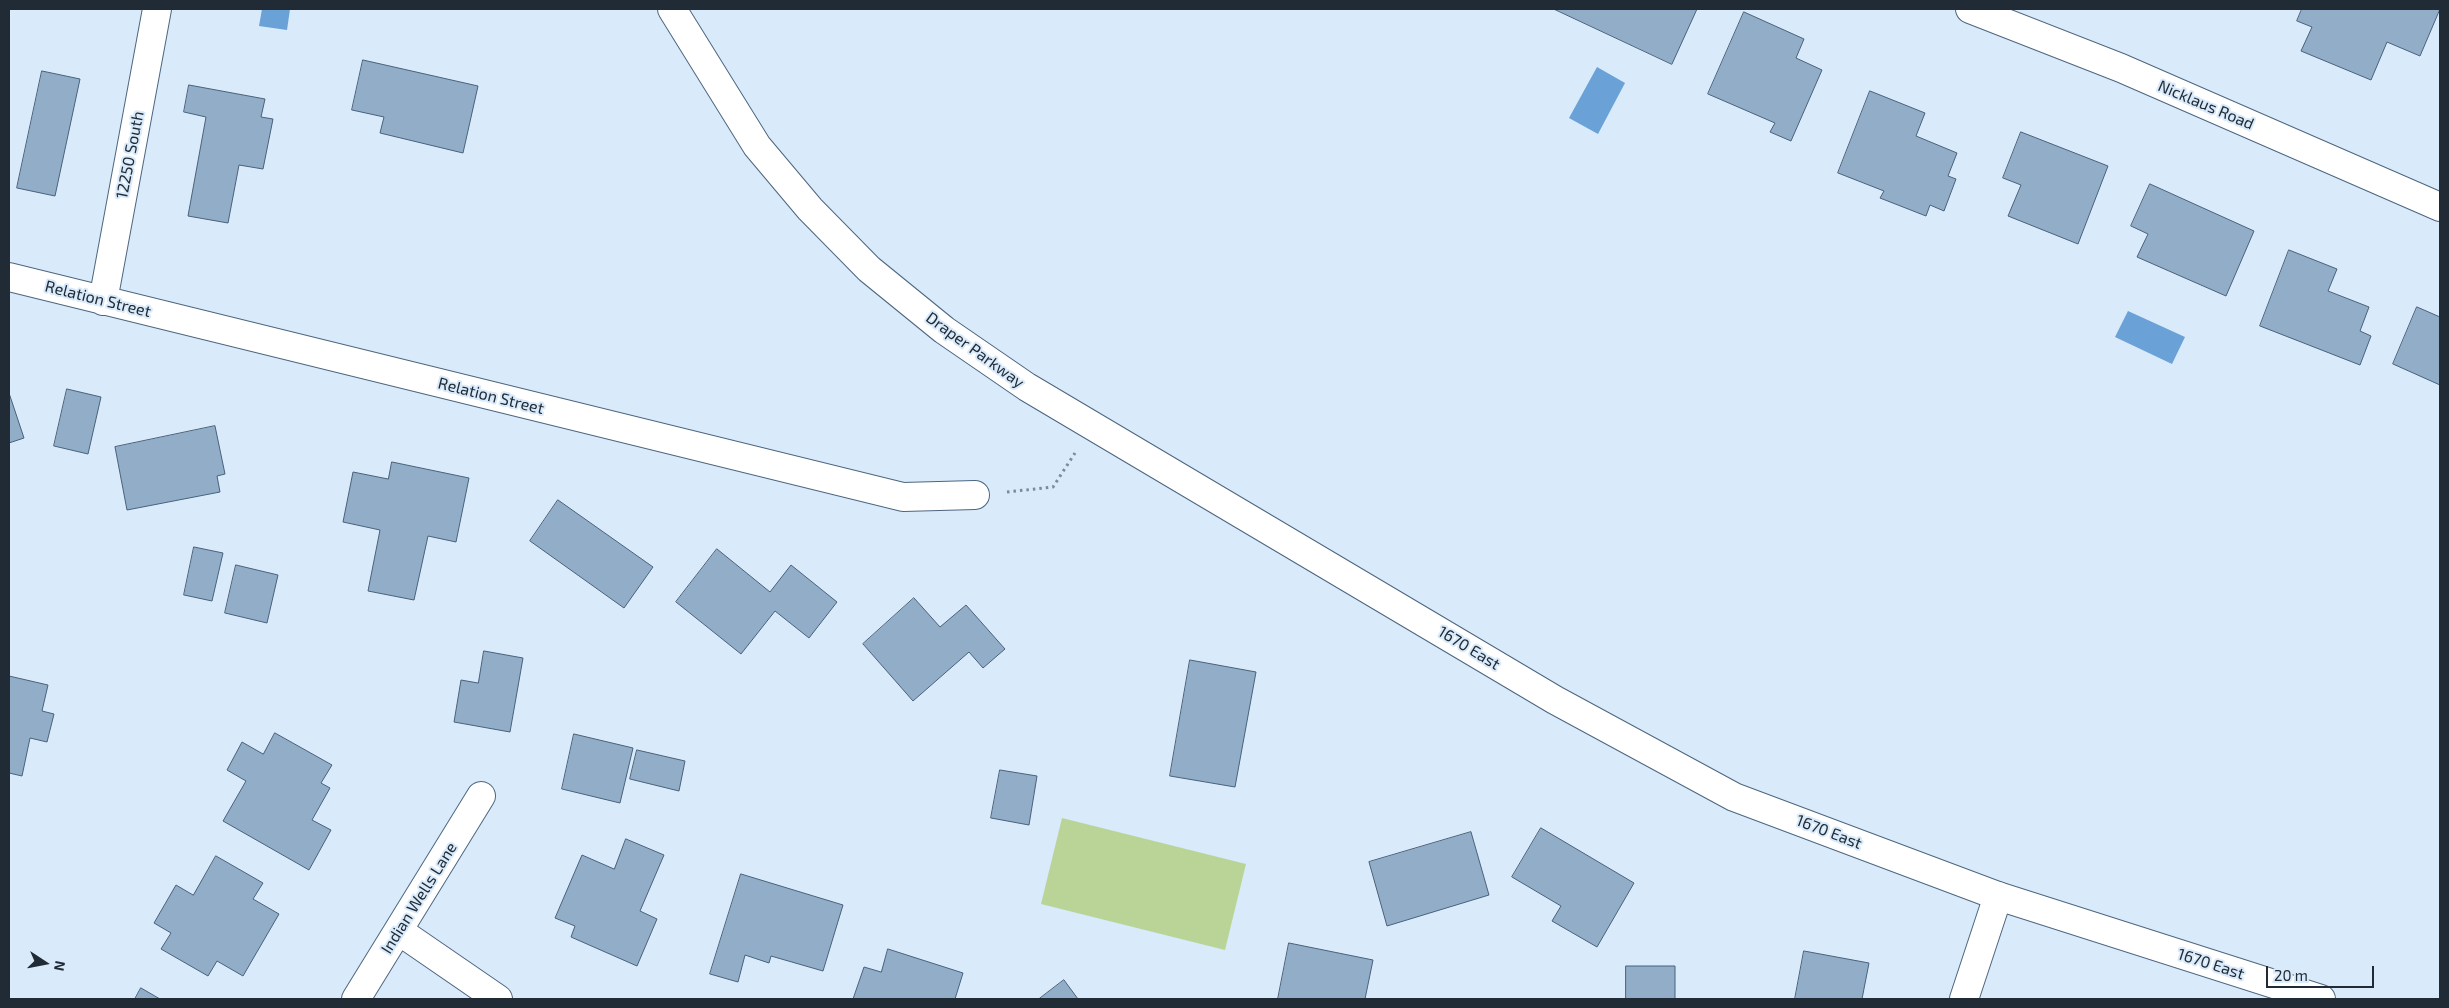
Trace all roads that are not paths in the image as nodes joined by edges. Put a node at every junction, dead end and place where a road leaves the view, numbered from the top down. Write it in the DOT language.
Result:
graph roads {
  1 [pos="157,9"];
  2 [pos="672,9"];
  3 [pos="1970,9"];
  4 [pos="2440,207"];
  5 [pos="9,277"];
  6 [pos="103,300"];
  7 [pos="975,495"];
  8 [pos="1370,589"];
  9 [pos="482,796"];
  10 [pos="1998,896"];
  11 [pos="399,931"];
  12 [pos="356,999"];
  13 [pos="498,999"];
  14 [pos="1964,999"];
  15 [pos="2321,999"];
  1 -- 6 [label="street, 12250 South"];
  2 -- 8 [label="street, Draper Parkway"];
  3 -- 4 [label="street, Nicklaus Road"];
  5 -- 6 [label="street, Relation Street"];
  6 -- 7 [label="street, Relation Street"];
  8 -- 10 [label="street, 1670 East"];
  9 -- 11 [label="street, Indian Wells Lane"];
  10 -- 14 [label="street"];
  10 -- 15 [label="street, 1670 East"];
  11 -- 12 [label="street, Indian Wells Lane"];
  11 -- 13 [label="street"];
}
